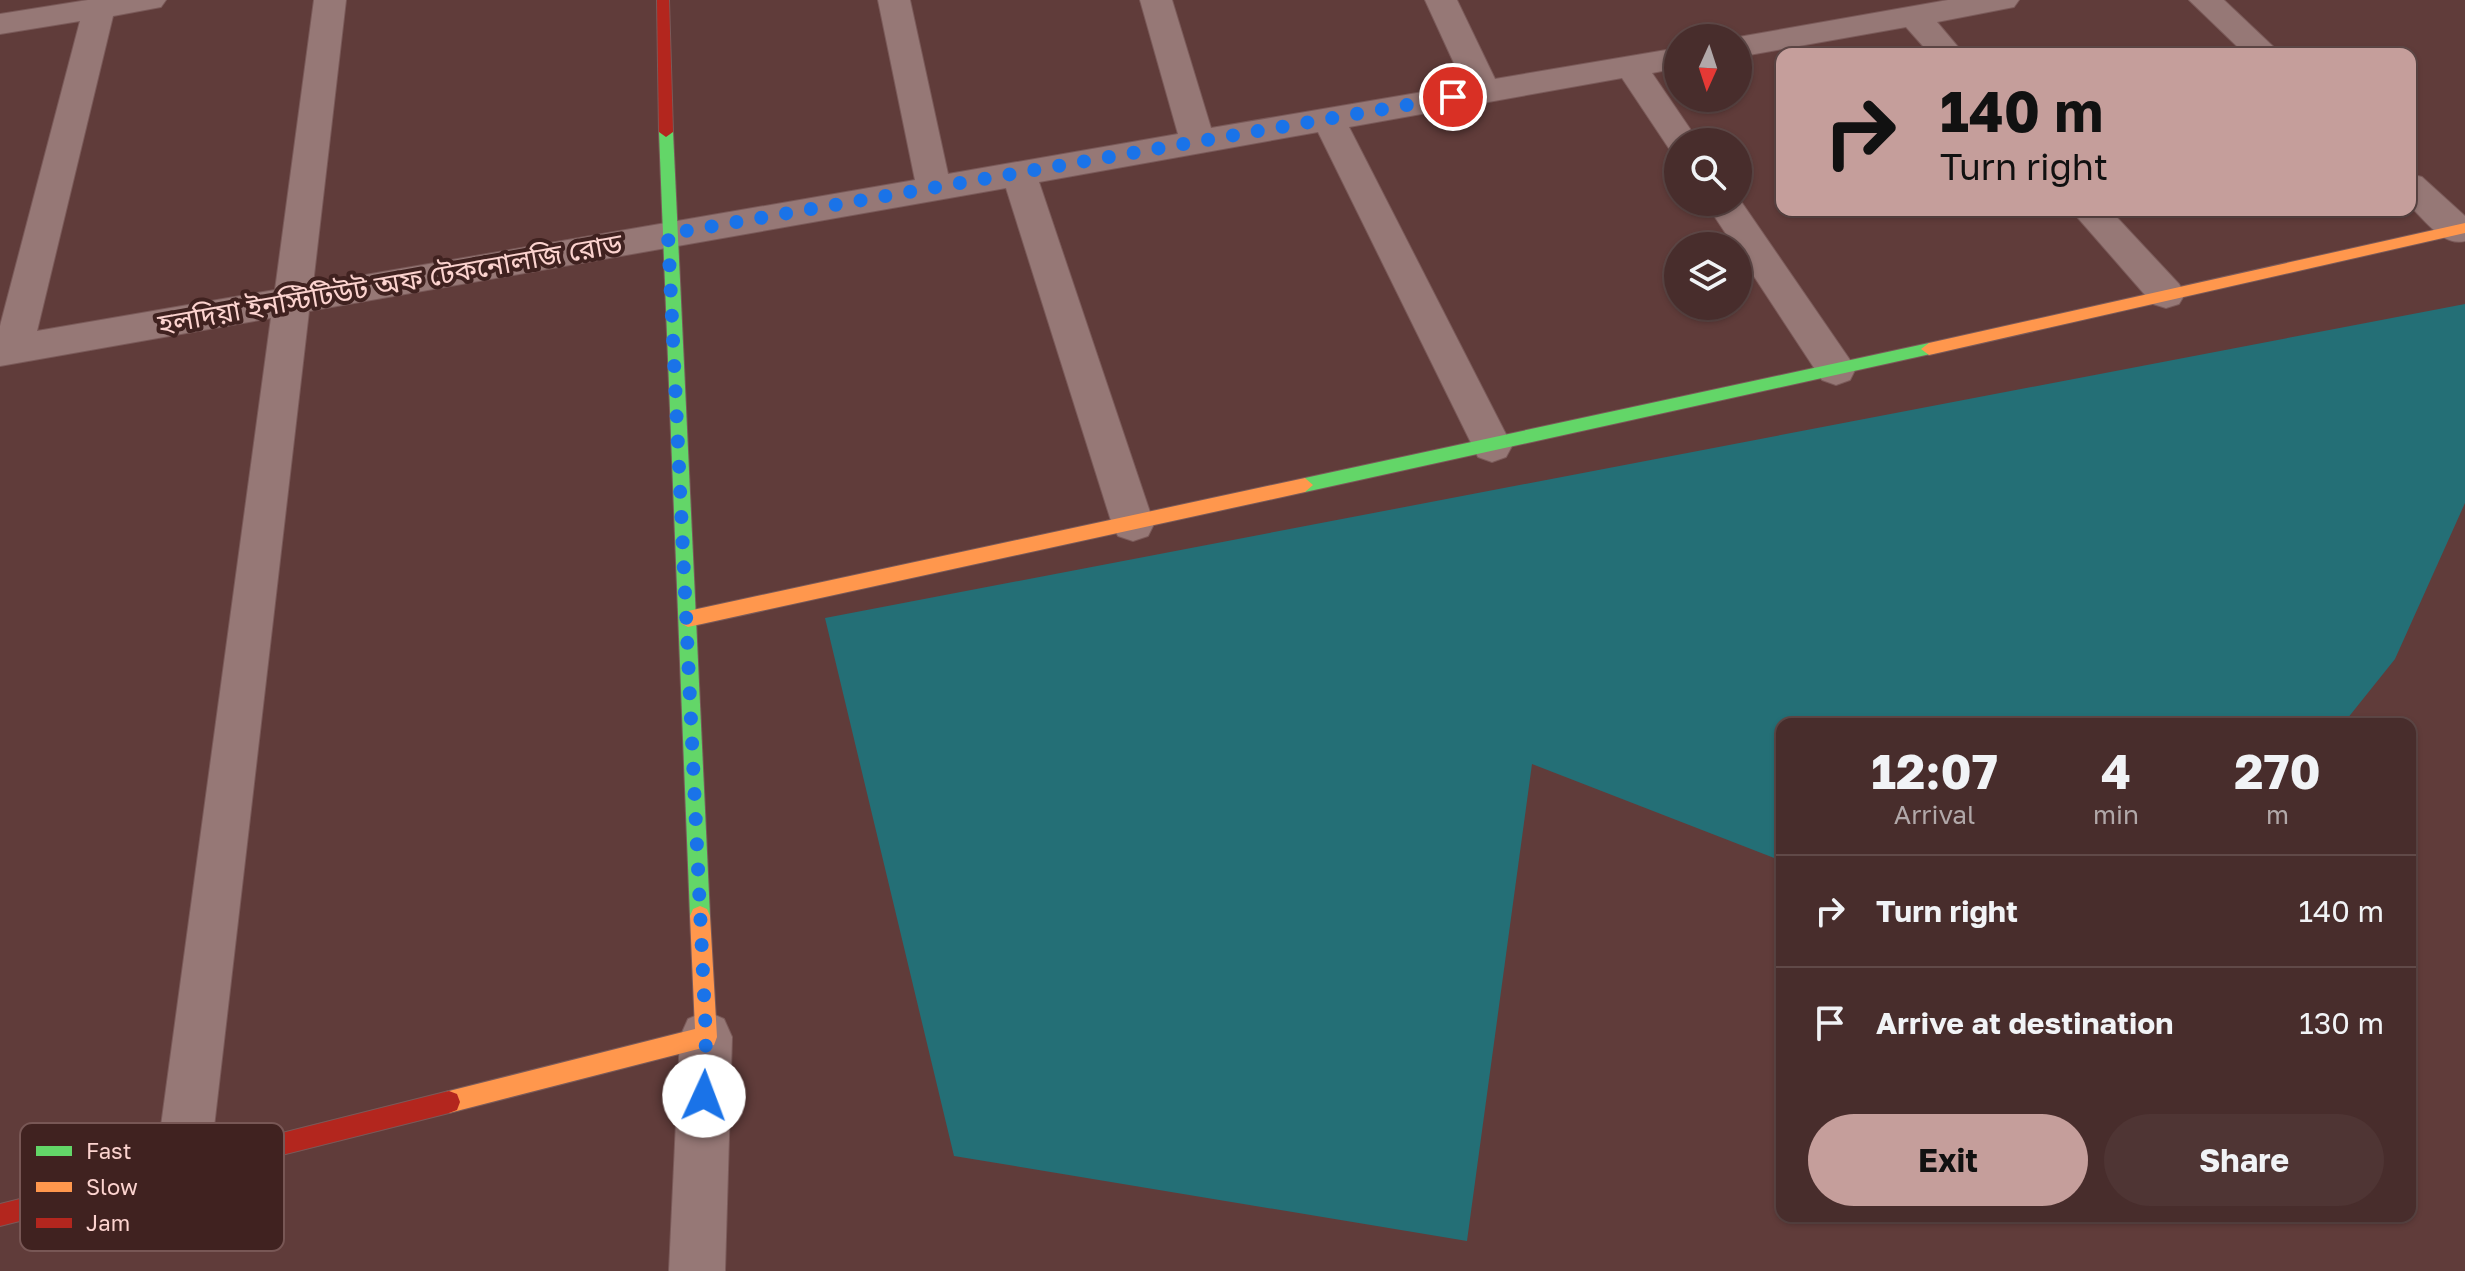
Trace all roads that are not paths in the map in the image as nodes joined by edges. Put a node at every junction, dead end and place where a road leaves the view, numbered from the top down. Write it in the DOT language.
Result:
graph roads {
  1 [pos="150,0"];
  2 [pos="330,0"];
  3 [pos="663,0"];
  4 [pos="894,0"];
  5 [pos="1156,0"];
  6 [pos="1441,0"];
  7 [pos="2003,0"];
  8 [pos="2205,0"];
  9 [pos="99,8"];
  10 [pos="1913,15"];
  11 [pos="0,24"];
  12 [pos="1752,44"];
  13 [pos="1943,48"];
  14 [pos="2258,48"];
  15 [pos="1664,61"];
  16 [pos="1631,67"];
  17 [pos="1484,91"];
  18 [pos="1329,121"];
  19 [pos="1672,128"];
  20 [pos="1198,143"];
  21 [pos="1019,174"];
  22 [pos="934,188"];
  23 [pos="2416,191"];
  24 [pos="1732,216"];
  25 [pos="2094,216"];
  26 [pos="2461,229"];
  27 [pos="668,234"];
  28 [pos="2166,294"];
  29 [pos="290,301"];
  30 [pos="6,351"];
  31 [pos="1836,370"];
  32 [pos="1492,446"];
  33 [pos="1133,524"];
  34 [pos="688,619"];
  35 [pos="706,1037"];
  36 [pos="188,1123"];
  37 [pos="284,1144"];
  38 [pos="20,1210"];
  39 [pos="0,1215"];
  40 [pos="697,1271"];
  1 -- 9 [label="street"];
  2 -- 29 [label="street"];
  3 -- 27 [label="street"];
  4 -- 22 [label="street"];
  5 -- 20 [label="street"];
  6 -- 17 [label="street"];
  7 -- 10 [label="street"];
  8 -- 14 [label="street"];
  9 -- 11 [label="street"];
  9 -- 30 [label="street"];
  10 -- 12 [label="street"];
  10 -- 13 [label="street"];
  15 -- 16 [label="street, হলদিয়া ইনস্টিটিউট অফ টেকনোলজি রোড"];
  16 -- 17 [label="street, হলদিয়া ইনস্টিটিউট অফ টেকনোলজি রোড"];
  16 -- 19 [label="street"];
  17 -- 18 [label="street, হলদিয়া ইনস্টিটিউট অফ টেকনোলজি রোড"];
  18 -- 20 [label="street, হলদিয়া ইনস্টিটিউট অফ টেকনোলজি রোড"];
  18 -- 32 [label="street"];
  20 -- 21 [label="street, হলদিয়া ইনস্টিটিউট অফ টেকনোলজি রোড"];
  21 -- 22 [label="street, হলদিয়া ইনস্টিটিউট অফ টেকনোলজি রোড"];
  21 -- 33 [label="street"];
  22 -- 27 [label="street, হলদিয়া ইনস্টিটিউট অফ টেকনোলজি রোড"];
  23 -- 26 [label="street"];
  24 -- 31 [label="street"];
  25 -- 28 [label="street"];
  26 -- 28 [label="street"];
  27 -- 29 [label="street, হলদিয়া ইনস্টিটিউট অফ টেকনোলজি রোড"];
  27 -- 34 [label="street"];
  28 -- 31 [label="street"];
  29 -- 30 [label="street, হলদিয়া ইনস্টিটিউট অফ টেকনোলজি রোড"];
  29 -- 36 [label="street"];
  31 -- 32 [label="street"];
  32 -- 33 [label="street"];
  33 -- 34 [label="street"];
  34 -- 35 [label="street"];
  35 -- 37 [label="street"];
  35 -- 40 [label="street"];
  38 -- 39 [label="street"];
}
